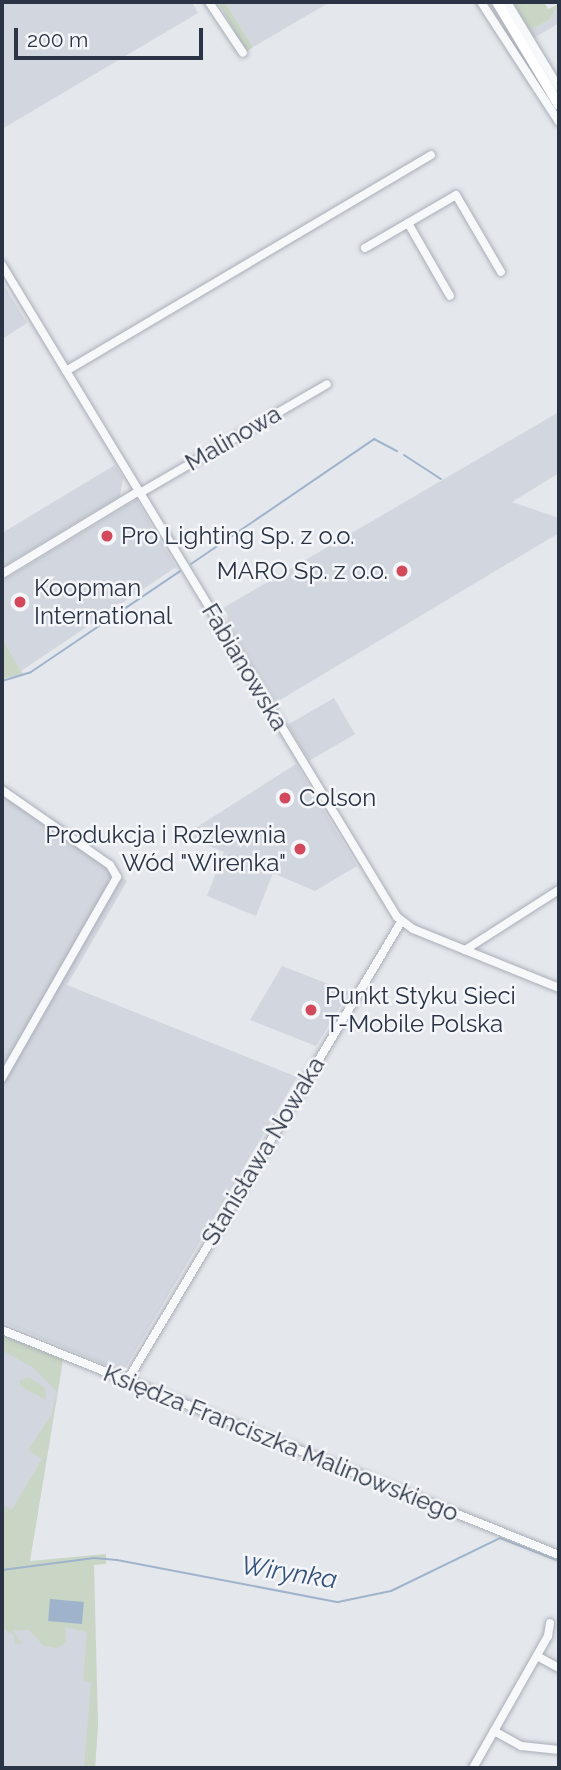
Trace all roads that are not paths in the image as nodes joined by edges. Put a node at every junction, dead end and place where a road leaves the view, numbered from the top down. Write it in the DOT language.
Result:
graph roads {
  1 [pos="209,2"];
  2 [pos="481,2"];
  3 [pos="496,2"];
  4 [pos="507,2"];
  5 [pos="243,53"];
  6 [pos="559,88"];
  7 [pos="559,105"];
  8 [pos="559,122"];
  9 [pos="431,155"];
  10 [pos="408,223"];
  11 [pos="365,248"];
  12 [pos="2,265"];
  13 [pos="501,272"];
  14 [pos="450,296"];
  15 [pos="65,370"];
  16 [pos="327,384"];
  17 [pos="140,492"];
  18 [pos="2,574"];
  19 [pos="2,790"];
  20 [pos="559,890"];
  21 [pos="401,922"];
  22 [pos="465,950"];
  23 [pos="559,988"];
  24 [pos="2,1078"];
  25 [pos="2,1331"];
  26 [pos="127,1381"];
  27 [pos="559,1555"];
  28 [pos="550,1623"];
  29 [pos="537,1656"];
  30 [pos="559,1668"];
  31 [pos="494,1731"];
  32 [pos="559,1750"];
  33 [pos="473,1768"];
  1 -- 5 [label="street"];
  2 -- 8 [label="street"];
  3 -- 7 [label="main road"];
  4 -- 6 [label="street"];
  9 -- 15 [label="street"];
  10 -- 11 [label="street"];
  10 -- 13 [label="street"];
  10 -- 14 [label="street"];
  12 -- 15 [label="street, Fabianowska"];
  15 -- 17 [label="street, Fabianowska"];
  16 -- 17 [label="street, Malinowa"];
  17 -- 18 [label="street, Malinowa"];
  17 -- 21 [label="street, Fabianowska"];
  19 -- 24 [label="street"];
  20 -- 22 [label="street"];
  21 -- 22 [label="street"];
  21 -- 26 [label="street, Stanisława Nowaka"];
  22 -- 23 [label="street"];
  25 -- 26 [label="street, Księdza Franciszka Malinowskiego"];
  26 -- 27 [label="street, Księdza Franciszka Malinowskiego"];
  28 -- 29 [label="street"];
  29 -- 30 [label="street"];
  29 -- 31 [label="street"];
  31 -- 32 [label="street"];
  31 -- 33 [label="street"];
}
